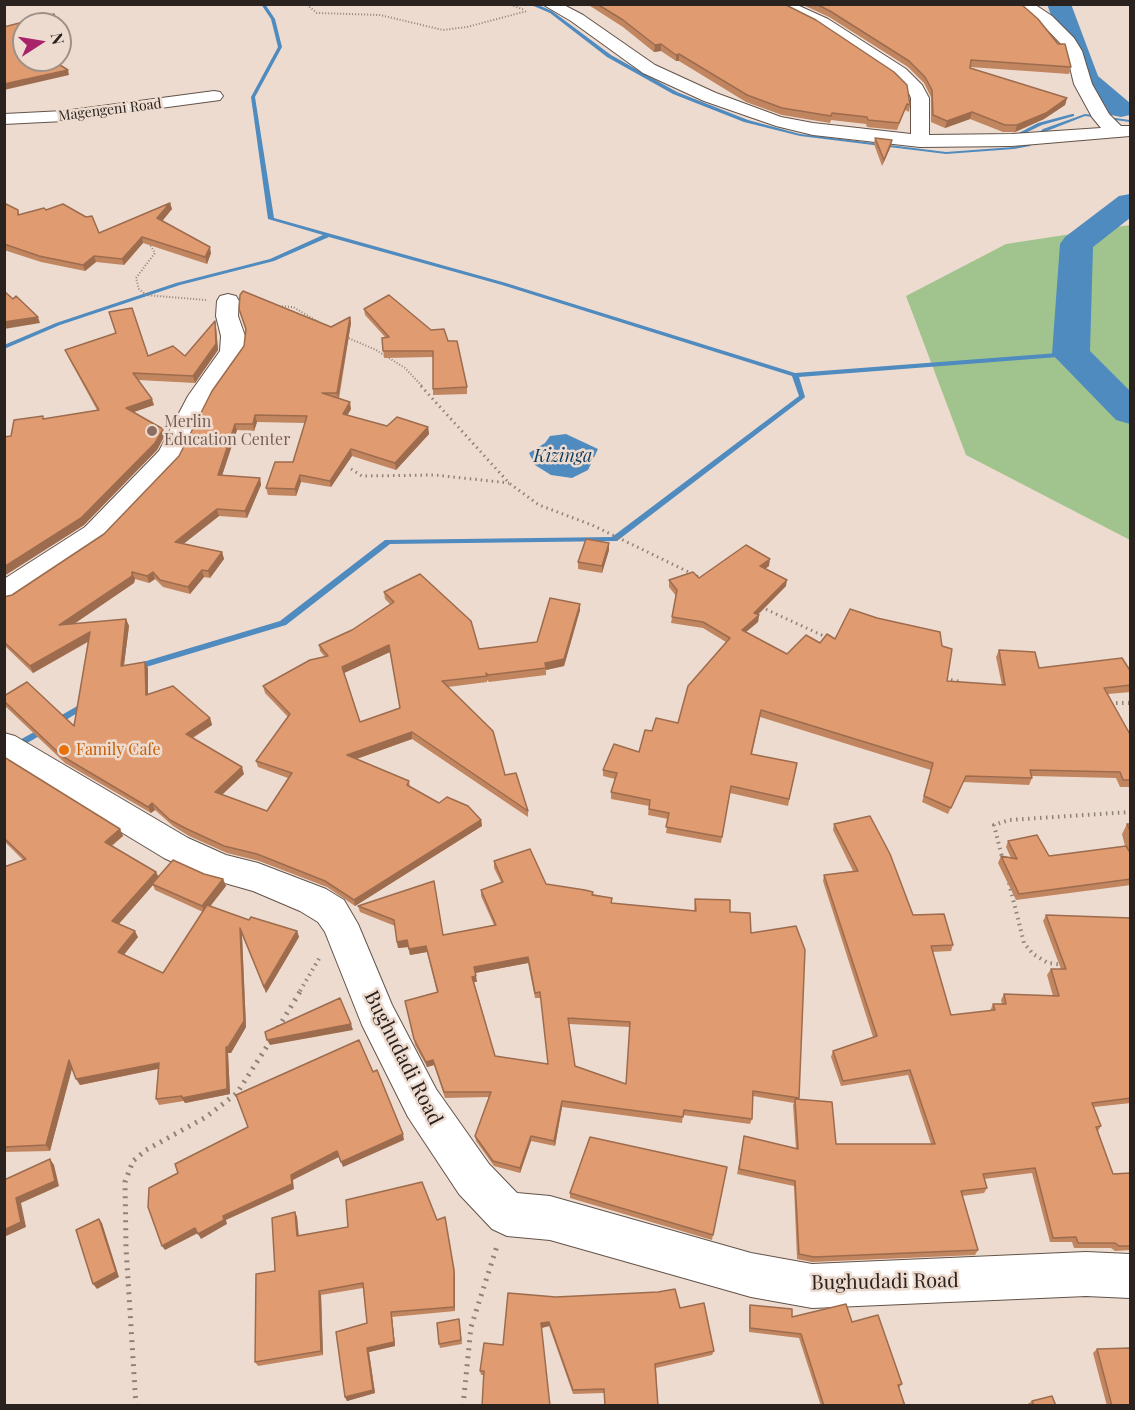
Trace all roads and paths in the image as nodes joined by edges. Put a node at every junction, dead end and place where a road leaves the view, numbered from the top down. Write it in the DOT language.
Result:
graph roads {
  1 [pos="508,4"];
  2 [pos="780,4"];
  3 [pos="1023,4"];
  4 [pos="307,5"];
  5 [pos="542,8"];
  6 [pos="527,11"];
  7 [pos="214,96"];
  8 [pos="4,120"];
  9 [pos="1122,131"];
  10 [pos="920,141"];
  11 [pos="143,239"];
  12 [pos="228,301"];
  13 [pos="333,330"];
  14 [pos="342,335"];
  15 [pos="351,469"];
  16 [pos="508,483"];
  17 [pos="712,583"];
  18 [pos="4,593"];
  19 [pos="754,603"];
  20 [pos="838,643"];
  21 [pos="935,677"];
  22 [pos="967,683"];
  23 [pos="1131,703"];
  24 [pos="1109,704"];
  25 [pos="4,745"];
  26 [pos="1131,812"];
  27 [pos="1005,868"];
  28 [pos="1008,878"];
  29 [pos="340,924"];
  30 [pos="1069,966"];
  31 [pos="507,1214"];
  32 [pos="1131,1276"];
  33 [pos="136,1406"];
  34 [pos="463,1406"];
  1 -- 6 [label="path"];
  2 -- 10 [label="street"];
  3 -- 9 [label="street"];
  4 -- 6 [label="path"];
  5 -- 6 [label="path"];
  5 -- 10 [label="street"];
  7 -- 8 [label="street, Magengeni Road"];
  9 -- 10 [label="street"];
  11 -- 12 [label="path"];
  12 -- 13 [label="path"];
  12 -- 18 [label="street"];
  14 -- 16 [label="path"];
  15 -- 16 [label="path"];
  16 -- 17 [label="path"];
  19 -- 20 [label="path"];
  21 -- 22 [label="path"];
  23 -- 24 [label="path"];
  25 -- 29 [label="street, Bughudadi Road"];
  26 -- 27 [label="path"];
  28 -- 30 [label="path"];
  29 -- 31 [label="street, Bughudadi Road"];
  29 -- 33 [label="path"];
  31 -- 32 [label="street, Bughudadi Road"];
  31 -- 34 [label="path"];
}
